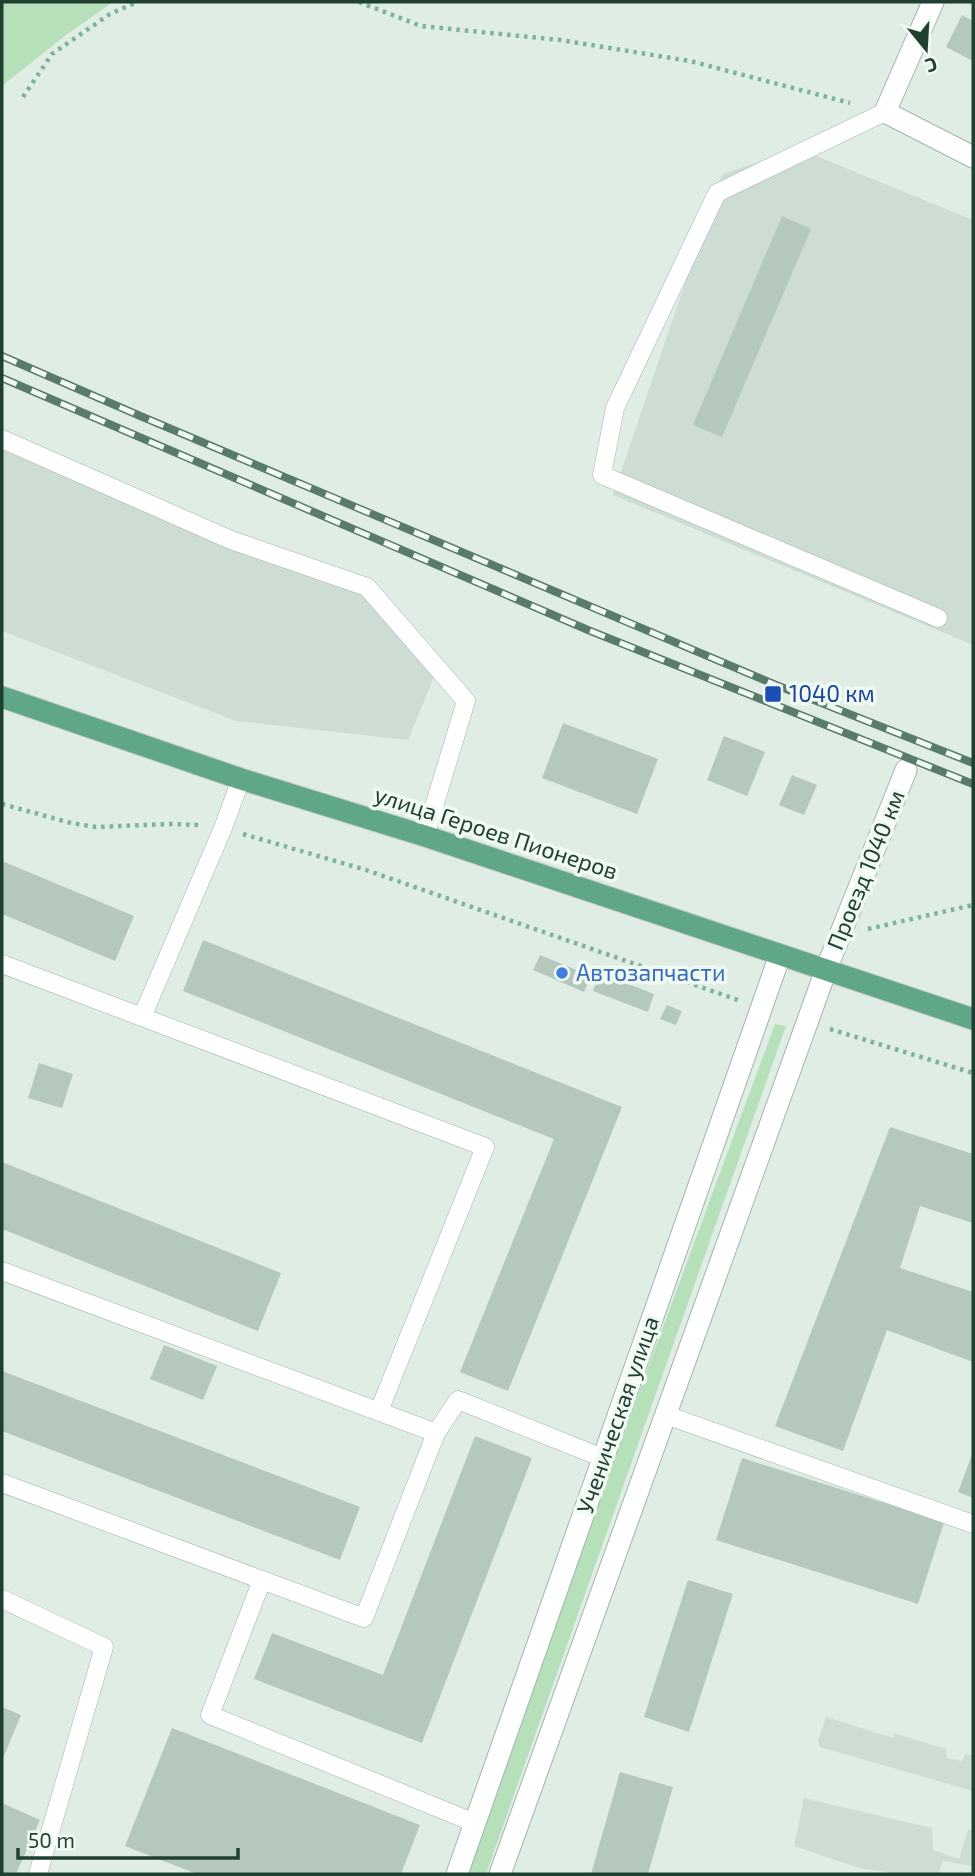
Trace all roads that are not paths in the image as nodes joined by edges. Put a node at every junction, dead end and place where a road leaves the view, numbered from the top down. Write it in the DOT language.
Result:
graph roads {
  1 [pos="933,2"];
  2 [pos="885,112"];
  3 [pos="973,157"];
  4 [pos="2,439"];
  5 [pos="938,618"];
  6 [pos="2,697"];
  7 [pos="906,770"];
  8 [pos="241,779"];
  9 [pos="425,836"];
  10 [pos="780,956"];
  11 [pos="2,964"];
  12 [pos="826,970"];
  13 [pos="142,1017"];
  14 [pos="973,1019"];
  15 [pos="2,1271"];
  16 [pos="379,1411"];
  17 [pos="666,1415"];
  18 [pos="436,1433"];
  19 [pos="603,1458"];
  20 [pos="2,1483"];
  21 [pos="973,1524"];
  22 [pos="262,1580"];
  23 [pos="2,1600"];
  24 [pos="475,1823"];
  25 [pos="38,1874"];
  26 [pos="457,1874"];
  27 [pos="500,1874"];
  1 -- 2 [label="street"];
  2 -- 3 [label="street"];
  2 -- 5 [label="lane"];
  4 -- 9 [label="lane"];
  6 -- 8 [label="main road, улица Героев Пионеров"];
  7 -- 12 [label="street, Проезд 1040 км"];
  8 -- 9 [label="main road, улица Героев Пионеров"];
  8 -- 13 [label="lane"];
  9 -- 10 [label="main road, улица Героев Пионеров"];
  10 -- 12 [label="main road, улица Героев Пионеров"];
  10 -- 19 [label="street, Ученическая улица"];
  11 -- 13 [label="lane"];
  12 -- 14 [label="main road, улица Героев Пионеров"];
  12 -- 17 [label="street, Ученическая улица"];
  13 -- 16 [label="lane"];
  15 -- 16 [label="lane"];
  16 -- 18 [label="lane"];
  17 -- 21 [label="lane"];
  17 -- 27 [label="street, Ученическая улица"];
  18 -- 19 [label="lane"];
  18 -- 22 [label="lane"];
  19 -- 24 [label="street, Ученическая улица"];
  20 -- 22 [label="lane"];
  22 -- 24 [label="lane"];
  23 -- 25 [label="lane"];
  24 -- 26 [label="street, Ученическая улица"];
}
